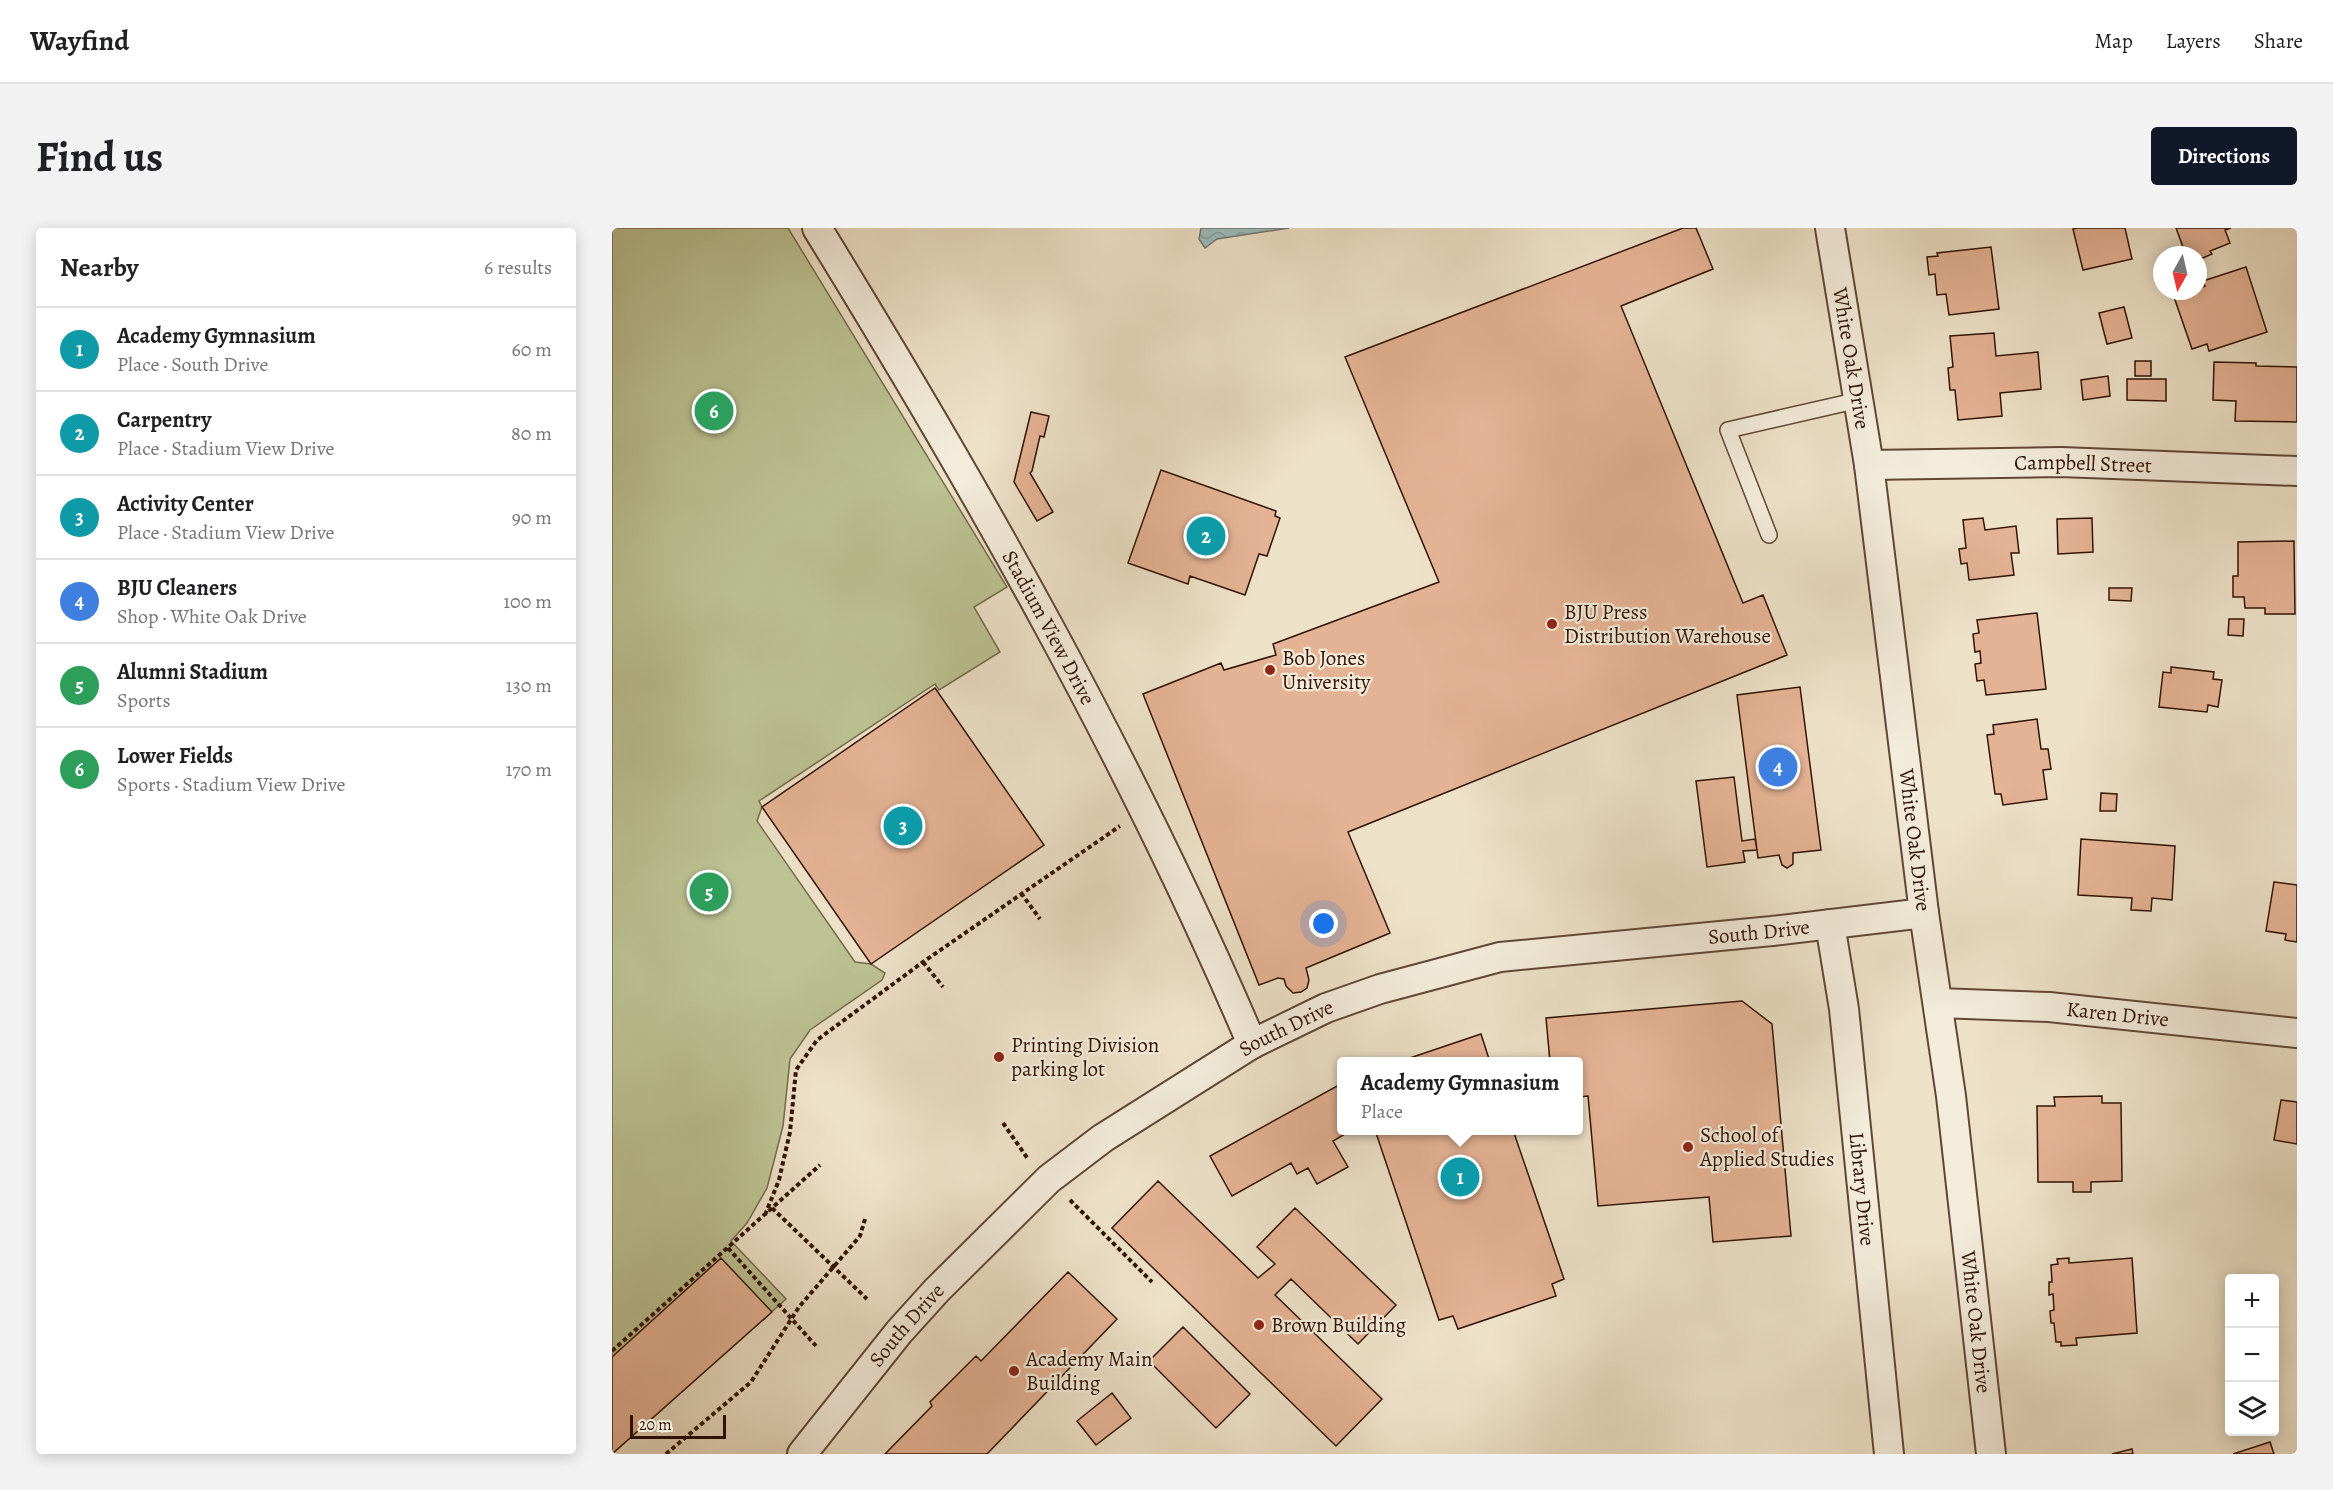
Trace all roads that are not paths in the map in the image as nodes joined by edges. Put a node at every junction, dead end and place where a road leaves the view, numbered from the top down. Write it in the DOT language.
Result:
graph roads {
  1 [pos="817,228"];
  2 [pos="1830,228"];
  3 [pos="1858,400"];
  4 [pos="1869,465"];
  5 [pos="2297,471"];
  6 [pos="1769,535"];
  7 [pos="1924,913"];
  8 [pos="1830,924"];
  9 [pos="1938,1003"];
  10 [pos="2297,1033"];
  11 [pos="1252,1044"];
  12 [pos="802,1454"];
  13 [pos="1889,1454"];
  14 [pos="1991,1454"];
  1 -- 11 [label="street, Stadium View Drive"];
  2 -- 3 [label="street, White Oak Drive"];
  3 -- 4 [label="street, White Oak Drive"];
  3 -- 6 [label="lane"];
  4 -- 5 [label="street, Campbell Street"];
  4 -- 7 [label="street, White Oak Drive"];
  7 -- 8 [label="street, South Drive"];
  7 -- 9 [label="street, White Oak Drive"];
  8 -- 11 [label="street, South Drive"];
  8 -- 13 [label="street, Library Drive"];
  9 -- 10 [label="street, Karen Drive"];
  9 -- 14 [label="street, White Oak Drive"];
  11 -- 12 [label="street, South Drive"];
}
